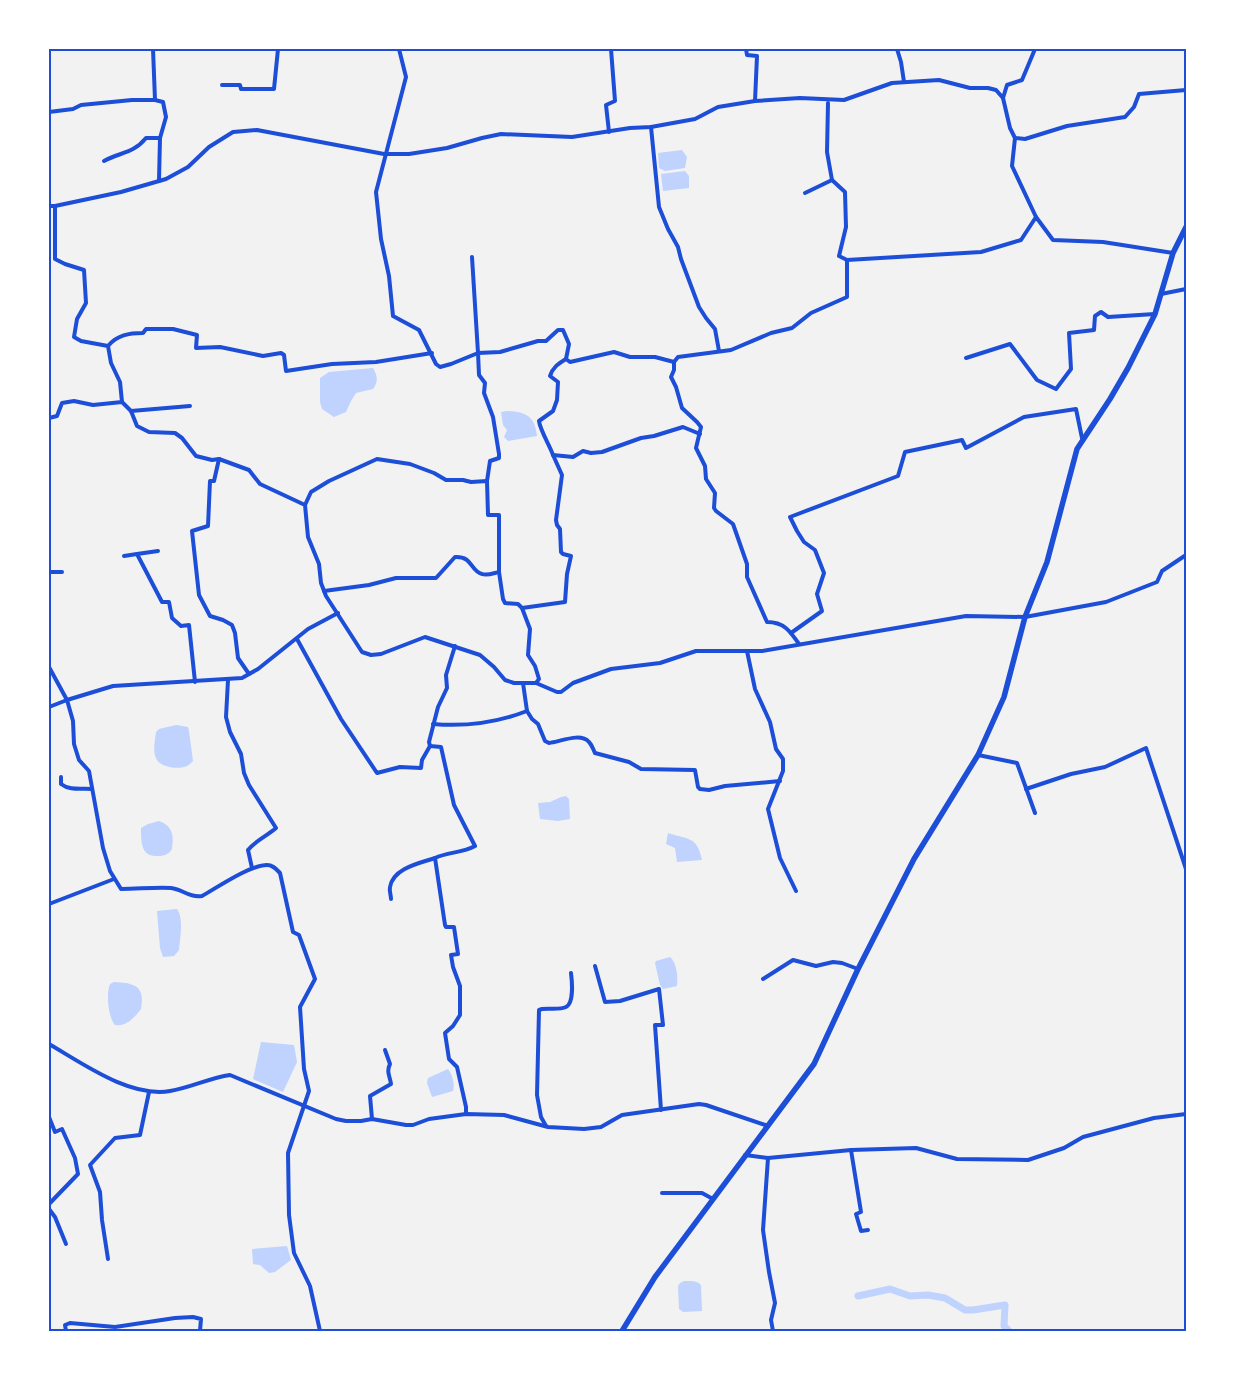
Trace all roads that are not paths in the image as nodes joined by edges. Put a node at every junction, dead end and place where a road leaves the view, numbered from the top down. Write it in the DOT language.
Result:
graph roads {
  1 [pos="153,49"];
  2 [pos="278,49"];
  3 [pos="399,49"];
  4 [pos="611,49"];
  5 [pos="746,49"];
  6 [pos="897,49"];
  7 [pos="1035,49"];
  8 [pos="904,82"];
  9 [pos="222,85"];
  10 [pos="1186,90"];
  11 [pos="1003,98"];
  12 [pos="155,100"];
  13 [pos="755,101"];
  14 [pos="828,103"];
  15 [pos="49,112"];
  16 [pos="651,127"];
  17 [pos="609,132"];
  18 [pos="160,138"];
  19 [pos="1015,138"];
  20 [pos="384,154"];
  21 [pos="104,161"];
  22 [pos="832,180"];
  23 [pos="160,181"];
  24 [pos="804,193"];
  25 [pos="49,206"];
  26 [pos="55,206"];
  27 [pos="1036,217"];
  28 [pos="1186,227"];
  29 [pos="1173,253"];
  30 [pos="472,257"];
  31 [pos="847,260"];
  32 [pos="1186,289"];
  33 [pos="1161,294"];
  34 [pos="1155,314"];
  35 [pos="108,346"];
  36 [pos="719,351"];
  37 [pos="478,352"];
  38 [pos="432,353"];
  39 [pos="966,358"];
  40 [pos="566,359"];
  41 [pos="674,362"];
  42 [pos="122,402"];
  43 [pos="190,406"];
  44 [pos="132,411"];
  45 [pos="49,418"];
  46 [pos="700,434"];
  47 [pos="1082,438"];
  48 [pos="553,456"];
  49 [pos="219,459"];
  50 [pos="487,481"];
  51 [pos="306,505"];
  52 [pos="158,551"];
  53 [pos="137,554"];
  54 [pos="1186,555"];
  55 [pos="124,556"];
  56 [pos="49,572"];
  57 [pos="62,572"];
  58 [pos="499,572"];
  59 [pos="324,591"];
  60 [pos="522,608"];
  61 [pos="338,613"];
  62 [pos="1025,617"];
  63 [pos="790,633"];
  64 [pos="297,639"];
  65 [pos="799,644"];
  66 [pos="455,646"];
  67 [pos="747,651"];
  68 [pos="49,667"];
  69 [pos="249,674"];
  70 [pos="228,680"];
  71 [pos="194,682"];
  72 [pos="523,683"];
  73 [pos="536,683"];
  74 [pos="67,700"];
  75 [pos="49,707"];
  76 [pos="527,711"];
  77 [pos="434,724"];
  78 [pos="430,746"];
  79 [pos="978,755"];
  80 [pos="61,777"];
  81 [pos="780,781"];
  82 [pos="92,789"];
  83 [pos="1026,789"];
  84 [pos="1035,813"];
  85 [pos="435,858"];
  86 [pos="252,868"];
  87 [pos="1186,869"];
  88 [pos="114,879"];
  89 [pos="796,891"];
  90 [pos="391,899"];
  91 [pos="49,904"];
  92 [pos="595,966"];
  93 [pos="858,969"];
  94 [pos="571,973"];
  95 [pos="763,979"];
  96 [pos="50,1046"];
  97 [pos="385,1050"];
  98 [pos="149,1092"];
  99 [pos="305,1105"];
  100 [pos="661,1110"];
  101 [pos="466,1114"];
  102 [pos="1186,1114"];
  103 [pos="49,1117"];
  104 [pos="372,1119"];
  105 [pos="768,1126"];
  106 [pos="548,1127"];
  107 [pos="850,1150"];
  108 [pos="745,1154"];
  109 [pos="768,1158"];
  110 [pos="662,1193"];
  111 [pos="713,1199"];
  112 [pos="49,1204"];
  113 [pos="49,1209"];
  114 [pos="868,1230"];
  115 [pos="66,1244"];
  116 [pos="108,1259"];
  117 [pos="66,1331"];
  118 [pos="200,1331"];
  119 [pos="320,1331"];
  120 [pos="622,1331"];
  121 [pos="773,1331"];
  1 -- 12 [label="street"];
  2 -- 9 [label="street"];
  3 -- 20 [label="street"];
  4 -- 17 [label="street"];
  5 -- 13 [label="street"];
  6 -- 8 [label="street"];
  7 -- 11 [label="street"];
  8 -- 11 [label="street"];
  8 -- 13 [label="street"];
  10 -- 19 [label="street"];
  11 -- 19 [label="street"];
  12 -- 15 [label="street"];
  12 -- 18 [label="street"];
  13 -- 16 [label="street"];
  14 -- 22 [label="street"];
  16 -- 17 [label="street"];
  16 -- 36 [label="street"];
  17 -- 20 [label="street"];
  18 -- 21 [label="street"];
  18 -- 23 [label="street"];
  19 -- 27 [label="street"];
  20 -- 23 [label="street"];
  20 -- 38 [label="street"];
  22 -- 24 [label="street"];
  22 -- 31 [label="street"];
  23 -- 26 [label="street"];
  25 -- 26 [label="street"];
  26 -- 35 [label="street"];
  27 -- 29 [label="street"];
  27 -- 31 [label="street"];
  28 -- 29 [label="main road"];
  29 -- 33 [label="main road"];
  30 -- 37 [label="street"];
  31 -- 36 [label="street"];
  32 -- 33 [label="street"];
  33 -- 34 [label="main road"];
  34 -- 39 [label="street"];
  34 -- 47 [label="main road"];
  35 -- 38 [label="street"];
  35 -- 42 [label="street"];
  36 -- 41 [label="street"];
  37 -- 38 [label="street"];
  37 -- 40 [label="street"];
  37 -- 50 [label="street"];
  40 -- 41 [label="street"];
  40 -- 48 [label="street"];
  41 -- 46 [label="street"];
  42 -- 44 [label="street"];
  42 -- 45 [label="street"];
  43 -- 44 [label="street"];
  44 -- 49 [label="street"];
  46 -- 48 [label="street"];
  46 -- 63 [label="street"];
  47 -- 62 [label="main road"];
  47 -- 63 [label="street"];
  48 -- 60 [label="street"];
  49 -- 51 [label="street"];
  49 -- 69 [label="street"];
  50 -- 51 [label="street"];
  50 -- 58 [label="street"];
  51 -- 59 [label="street"];
  52 -- 53 [label="street"];
  53 -- 55 [label="street"];
  53 -- 71 [label="street"];
  54 -- 62 [label="street"];
  56 -- 57 [label="street"];
  58 -- 59 [label="street"];
  58 -- 60 [label="street"];
  59 -- 61 [label="street"];
  60 -- 73 [label="street"];
  61 -- 64 [label="street"];
  61 -- 66 [label="street"];
  62 -- 65 [label="street"];
  62 -- 79 [label="main road"];
  63 -- 65 [label="street"];
  64 -- 69 [label="street"];
  64 -- 78 [label="street"];
  65 -- 67 [label="street"];
  66 -- 72 [label="street"];
  66 -- 77 [label="street"];
  67 -- 73 [label="street"];
  67 -- 81 [label="street"];
  68 -- 74 [label="street"];
  69 -- 70 [label="street"];
  70 -- 71 [label="street"];
  70 -- 86 [label="street"];
  71 -- 74 [label="street"];
  72 -- 73 [label="street"];
  72 -- 76 [label="street"];
  74 -- 75 [label="street"];
  74 -- 82 [label="street"];
  76 -- 77 [label="street"];
  76 -- 81 [label="street"];
  77 -- 78 [label="street"];
  78 -- 85 [label="street"];
  79 -- 83 [label="street"];
  79 -- 93 [label="main road"];
  80 -- 82 [label="street"];
  81 -- 89 [label="street"];
  82 -- 88 [label="street"];
  83 -- 84 [label="street"];
  83 -- 87 [label="street"];
  85 -- 90 [label="street"];
  85 -- 101 [label="street"];
  86 -- 88 [label="street"];
  86 -- 99 [label="street"];
  88 -- 91 [label="street"];
  92 -- 100 [label="street"];
  93 -- 95 [label="street"];
  93 -- 105 [label="main road"];
  94 -- 106 [label="street"];
  96 -- 98 [label="street"];
  97 -- 104 [label="street"];
  98 -- 99 [label="street"];
  98 -- 116 [label="street"];
  99 -- 104 [label="street"];
  99 -- 119 [label="street"];
  100 -- 105 [label="street"];
  100 -- 106 [label="street"];
  101 -- 104 [label="street"];
  101 -- 106 [label="street"];
  102 -- 107 [label="street"];
  103 -- 112 [label="street"];
  105 -- 108 [label="main road"];
  107 -- 109 [label="street"];
  107 -- 114 [label="street"];
  108 -- 109 [label="street"];
  108 -- 111 [label="main road"];
  109 -- 121 [label="street"];
  110 -- 111 [label="street"];
  111 -- 120 [label="main road"];
  113 -- 115 [label="street"];
  117 -- 118 [label="street"];
}
